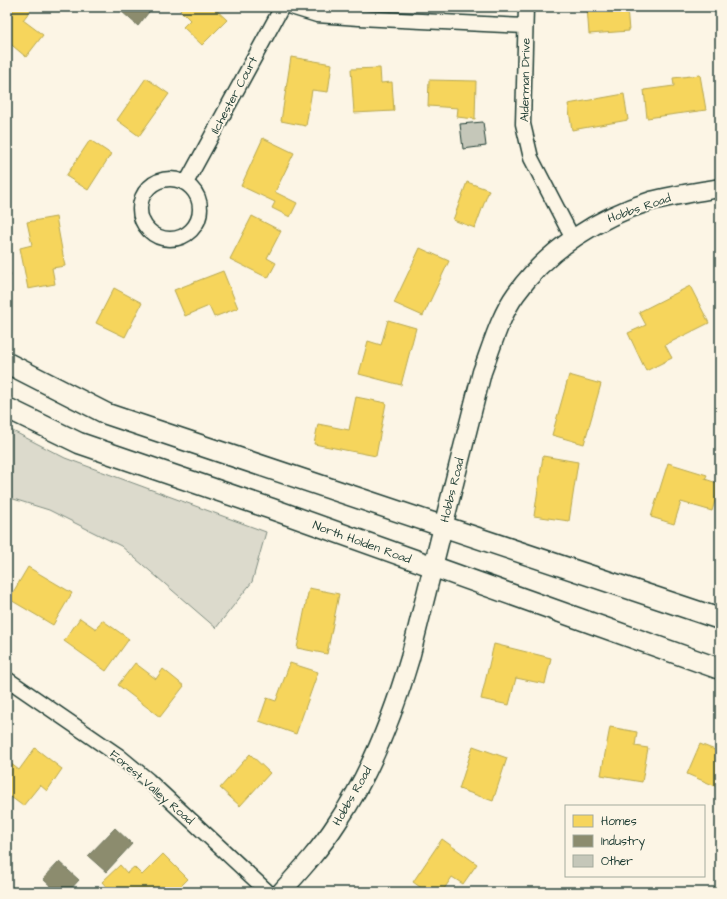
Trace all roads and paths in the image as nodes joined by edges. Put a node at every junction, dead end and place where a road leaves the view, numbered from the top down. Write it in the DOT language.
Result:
graph roads {
  1 [pos="282,7"];
  2 [pos="291,7"];
  3 [pos="526,7"];
  4 [pos="525,26"];
  5 [pos="186,183"];
  6 [pos="720,188"];
  7 [pos="573,239"];
  8 [pos="7,363"];
  9 [pos="7,408"];
  10 [pos="442,527"];
  11 [pos="432,568"];
  12 [pos="720,619"];
  13 [pos="720,669"];
  14 [pos="7,679"];
  15 [pos="268,892"];
  16 [pos="281,892"];
  1 -- 5 [label="street, Ilchester Court"];
  2 -- 4 [label="street"];
  3 -- 4 [label="street, Alderman Drive"];
  4 -- 7 [label="street, Alderman Drive"];
  5 -- 5 [label="street"];
  6 -- 7 [label="street, Hobbs Road"];
  7 -- 10 [label="street, Hobbs Road"];
  8 -- 10 [label="main road"];
  9 -- 11 [label="main road, North Holden Road"];
  10 -- 11 [label="street, Hobbs Road"];
  10 -- 12 [label="main road"];
  11 -- 13 [label="main road, North Holden Road"];
  11 -- 16 [label="street, Hobbs Road"];
  14 -- 15 [label="street, Forest Valley Road"];
}
